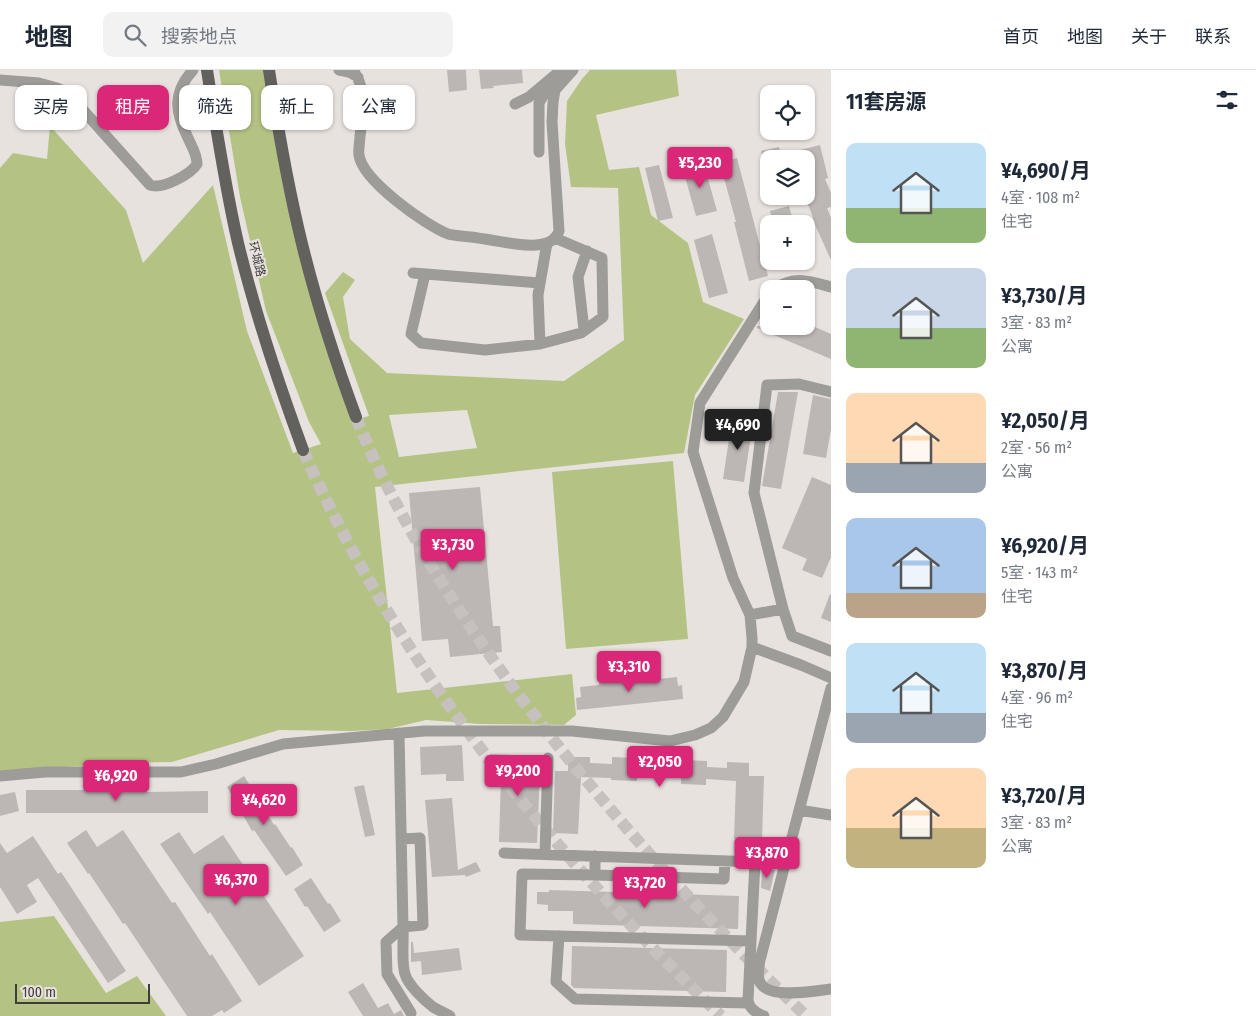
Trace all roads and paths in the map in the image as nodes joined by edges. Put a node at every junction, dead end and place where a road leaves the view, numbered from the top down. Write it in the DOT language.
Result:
graph roads {
  1 [pos="193,70"];
  2 [pos="207,70"];
  3 [pos="339,70"];
  4 [pos="573,70"];
  5 [pos="269,72"];
  6 [pos="557,73"];
  7 [pos="355,74"];
  8 [pos="0,80"];
  9 [pos="515,104"];
  10 [pos="539,152"];
  11 [pos="551,240"];
  12 [pos="587,251"];
  13 [pos="413,273"];
  14 [pos="425,274"];
  15 [pos="540,283"];
  16 [pos="815,283"];
  17 [pos="831,287"];
  18 [pos="760,308"];
  19 [pos="584,330"];
  20 [pos="540,344"];
  21 [pos="831,392"];
  22 [pos="356,416"];
  23 [pos="303,450"];
  24 [pos="783,609"];
  25 [pos="750,615"];
  26 [pos="752,648"];
  27 [pos="831,651"];
  28 [pos="831,678"];
  29 [pos="831,688"];
  30 [pos="400,733"];
  31 [pos="548,758"];
  32 [pos="0,776"];
  33 [pos="799,810"];
  34 [pos="831,815"];
  35 [pos="402,840"];
  36 [pos="504,853"];
  37 [pos="545,854"];
  38 [pos="595,856"];
  39 [pos="725,861"];
  40 [pos="755,862"];
  41 [pos="785,863"];
  42 [pos="595,875"];
  43 [pos="404,927"];
  44 [pos="559,936"];
  45 [pos="751,941"];
  46 [pos="831,989"];
  47 [pos="748,1002"];
  48 [pos="412,1013"];
  49 [pos="450,1016"];
  50 [pos="764,1016"];
  1 -- 8 [label="street"];
  2 -- 23 [label="main road, 环城路"];
  3 -- 7 [label="street"];
  4 -- 11 [label="street"];
  5 -- 22 [label="main road"];
  6 -- 9 [label="street"];
  6 -- 10 [label="street"];
  7 -- 11 [label="street"];
  11 -- 12 [label="street"];
  11 -- 15 [label="street"];
  12 -- 19 [label="street"];
  12 -- 19 [label="street"];
  13 -- 14 [label="street"];
  14 -- 15 [label="street"];
  14 -- 20 [label="street"];
  15 -- 20 [label="street"];
  16 -- 17 [label="street"];
  18 -- 25 [label="street"];
  19 -- 20 [label="street"];
  21 -- 24 [label="street"];
  24 -- 25 [label="street"];
  24 -- 27 [label="street"];
  25 -- 26 [label="street"];
  26 -- 28 [label="street"];
  26 -- 30 [label="street"];
  29 -- 33 [label="street"];
  30 -- 32 [label="street"];
  30 -- 35 [label="street"];
  31 -- 37 [label="street"];
  33 -- 34 [label="street"];
  33 -- 41 [label="street"];
  35 -- 43 [label="street"];
  35 -- 43 [label="street"];
  36 -- 37 [label="street"];
  37 -- 38 [label="street"];
  38 -- 39 [label="street"];
  38 -- 42 [label="street"];
  39 -- 40 [label="street"];
  39 -- 42 [label="street"];
  40 -- 41 [label="street"];
  40 -- 45 [label="street"];
  41 -- 46 [label="street"];
  42 -- 44 [label="street"];
  43 -- 48 [label="street"];
  43 -- 49 [label="street"];
  44 -- 45 [label="street"];
  44 -- 47 [label="street"];
  45 -- 47 [label="street"];
  47 -- 50 [label="street"];
}
